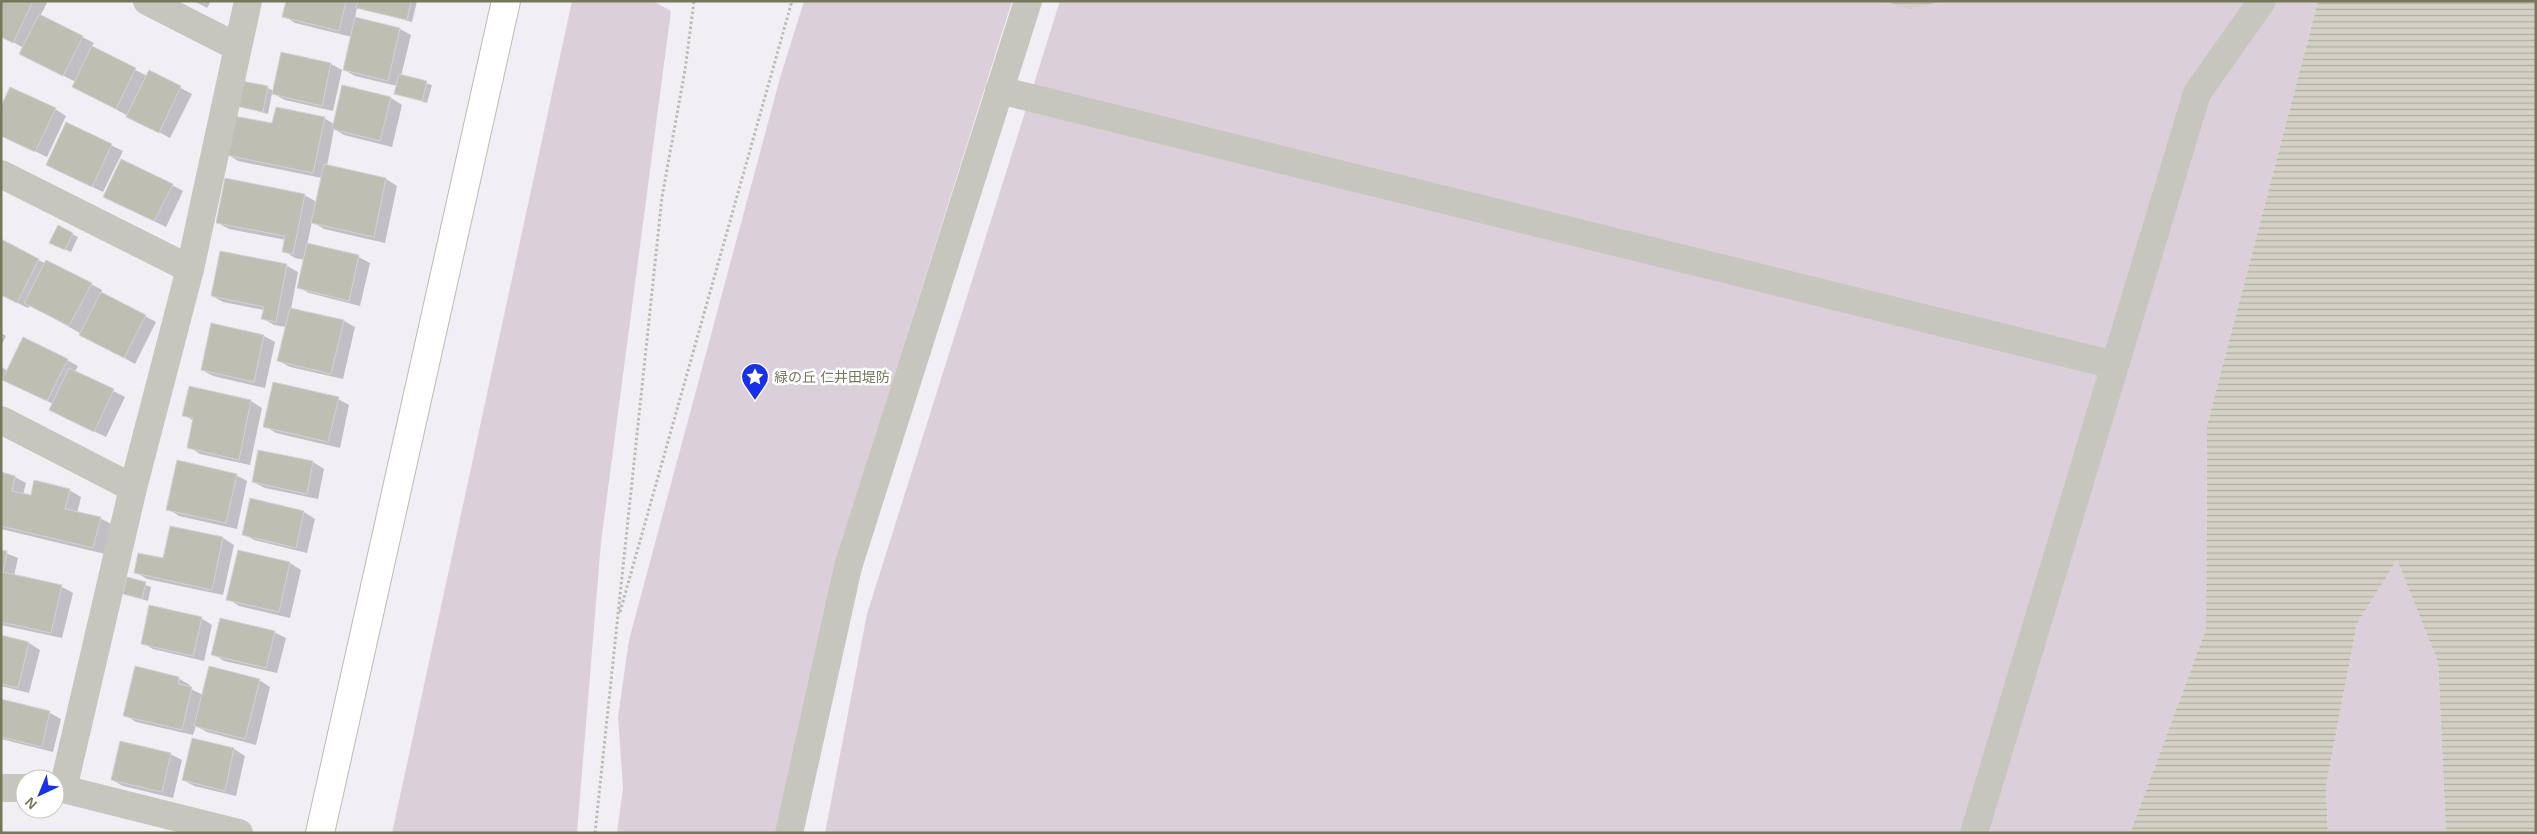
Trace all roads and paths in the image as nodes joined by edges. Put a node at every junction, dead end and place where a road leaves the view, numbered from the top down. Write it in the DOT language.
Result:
graph roads {
  1 [pos="147,1"];
  2 [pos="248,1"];
  3 [pos="506,1"];
  4 [pos="694,1"];
  5 [pos="792,1"];
  6 [pos="1028,1"];
  7 [pos="2262,1"];
  8 [pos="237,47"];
  9 [pos="1000,90"];
  10 [pos="1,174"];
  11 [pos="190,269"];
  12 [pos="2114,365"];
  13 [pos="1,420"];
  14 [pos="133,488"];
  15 [pos="617,622"];
  16 [pos="64,769"];
  17 [pos="1,788"];
  18 [pos="15,788"];
  19 [pos="65,790"];
  20 [pos="239,833"];
  21 [pos="320,833"];
  22 [pos="595,833"];
  23 [pos="789,833"];
  24 [pos="1974,833"];
  1 -- 8 [label="street"];
  2 -- 8 [label="street"];
  3 -- 21 [label="street"];
  4 -- 15 [label="path"];
  5 -- 15 [label="path"];
  6 -- 9 [label="street"];
  7 -- 12 [label="street"];
  8 -- 11 [label="street"];
  9 -- 12 [label="street"];
  9 -- 23 [label="street"];
  10 -- 11 [label="street"];
  11 -- 14 [label="street"];
  12 -- 24 [label="street"];
  13 -- 14 [label="street"];
  14 -- 16 [label="street"];
  15 -- 22 [label="path"];
  17 -- 18 [label="street"];
  19 -- 20 [label="street"];
}
